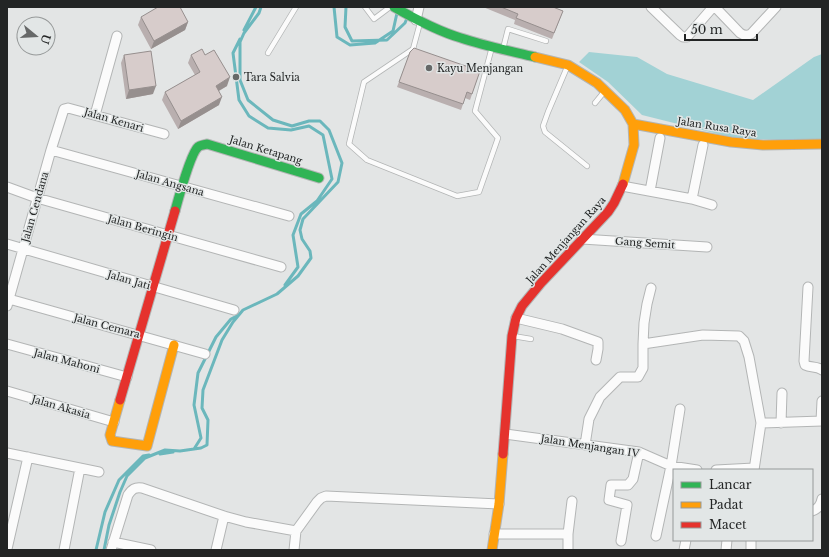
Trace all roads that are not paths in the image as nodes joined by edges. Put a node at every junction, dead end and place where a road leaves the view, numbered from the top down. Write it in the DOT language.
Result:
graph roads {
  1 [pos="296,7"];
  2 [pos="365,7"];
  3 [pos="393,7"];
  4 [pos="418,7"];
  5 [pos="714,7"];
  6 [pos="776,7"];
  7 [pos="653,8"];
  8 [pos="416,19"];
  9 [pos="117,36"];
  10 [pos="546,41"];
  11 [pos="492,47"];
  12 [pos="413,49"];
  13 [pos="502,50"];
  14 [pos="420,51"];
  15 [pos="268,53"];
  16 [pos="568,65"];
  17 [pos="478,72"];
  18 [pos="485,74"];
  19 [pos="605,90"];
  20 [pos="595,103"];
  21 [pos="64,109"];
  22 [pos="95,115"];
  23 [pos="633,124"];
  24 [pos="164,134"];
  25 [pos="660,138"];
  26 [pos="822,144"];
  27 [pos="703,145"];
  28 [pos="51,150"];
  29 [pos="587,166"];
  30 [pos="319,178"];
  31 [pos="182,186"];
  32 [pos="622,186"];
  33 [pos="7,187"];
  34 [pos="650,191"];
  35 [pos="37,198"];
  36 [pos="692,199"];
  37 [pos="712,205"];
  38 [pos="289,216"];
  39 [pos="168,235"];
  40 [pos="582,239"];
  41 [pos="7,244"];
  42 [pos="707,247"];
  43 [pos="23,250"];
  44 [pos="281,267"];
  45 [pos="153,286"];
  46 [pos="808,287"];
  47 [pos="651,288"];
  48 [pos="8,303"];
  49 [pos="234,310"];
  50 [pos="516,318"];
  51 [pos="139,335"];
  52 [pos="512,336"];
  53 [pos="531,340"];
  54 [pos="7,344"];
  55 [pos="643,344"];
  56 [pos="174,345"];
  57 [pos="205,354"];
  58 [pos="596,360"];
  59 [pos="822,370"];
  60 [pos="127,377"];
  61 [pos="7,391"];
  62 [pos="782,392"];
  63 [pos="822,401"];
  64 [pos="680,409"];
  65 [pos="821,421"];
  66 [pos="114,422"];
  67 [pos="761,423"];
  68 [pos="781,423"];
  69 [pos="505,434"];
  70 [pos="585,445"];
  71 [pos="639,452"];
  72 [pos="7,453"];
  73 [pos="28,457"];
  74 [pos="671,466"];
  75 [pos="80,468"];
  76 [pos="690,469"];
  77 [pos="754,469"];
  78 [pos="99,472"];
  79 [pos="822,499"];
  80 [pos="572,501"];
  81 [pos="499,504"];
  82 [pos="11,510"];
  83 [pos="813,511"];
  84 [pos="224,516"];
  85 [pos="296,531"];
  86 [pos="494,534"];
  87 [pos="568,534"];
  88 [pos="656,536"];
  89 [pos="621,541"];
  90 [pos="112,546"];
  91 [pos="7,549"];
  92 [pos="64,550"];
  93 [pos="151,550"];
  94 [pos="216,550"];
  95 [pos="294,550"];
  96 [pos="492,550"];
  97 [pos="568,550"];
  1 -- 15 [label="lane"];
  2 -- 3 [label="lane"];
  3 -- 8 [label="street, Jalan Menjangan Raya"];
  4 -- 8 [label="street"];
  5 -- 6 [label="street"];
  5 -- 7 [label="street"];
  8 -- 11 [label="street, Jalan Menjangan Raya"];
  8 -- 12 [label="lane"];
  9 -- 22 [label="street"];
  10 -- 13 [label="lane"];
  11 -- 13 [label="street, Jalan Menjangan Raya"];
  11 -- 18 [label="lane"];
  12 -- 14 [label="lane"];
  12 -- 18 [label="lane"];
  13 -- 16 [label="street, Jalan Menjangan Raya"];
  16 -- 19 [label="street, Jalan Menjangan Raya"];
  16 -- 29 [label="lane"];
  17 -- 18 [label="lane"];
  19 -- 20 [label="lane"];
  19 -- 23 [label="street, Jalan Menjangan Raya"];
  21 -- 22 [label="street, Jalan Kenari"];
  21 -- 28 [label="street, Jalan Cendana"];
  22 -- 24 [label="street, Jalan Kenari"];
  23 -- 26 [label="street, Jalan Rusa Raya"];
  23 -- 32 [label="street, Jalan Menjangan Raya"];
  25 -- 34 [label="street"];
  27 -- 36 [label="street"];
  28 -- 31 [label="street, Jalan Angsana"];
  28 -- 35 [label="street, Jalan Cendana"];
  30 -- 31 [label="street, Jalan Ketapang"];
  31 -- 38 [label="street, Jalan Angsana"];
  31 -- 39 [label="street"];
  32 -- 34 [label="street"];
  32 -- 40 [label="street, Jalan Menjangan Raya"];
  33 -- 35 [label="street, Jalan Beringin"];
  34 -- 36 [label="street"];
  35 -- 39 [label="street, Jalan Beringin"];
  35 -- 43 [label="street, Jalan Cendana"];
  36 -- 37 [label="street"];
  39 -- 44 [label="street, Jalan Beringin"];
  39 -- 45 [label="street"];
  40 -- 42 [label="street, Gang Semit"];
  40 -- 50 [label="street, Jalan Menjangan Raya"];
  41 -- 43 [label="street, Jalan Jati"];
  43 -- 45 [label="street, Jalan Jati"];
  43 -- 48 [label="street, Jalan Cendana"];
  45 -- 49 [label="street, Jalan Jati"];
  45 -- 51 [label="street"];
  46 -- 59 [label="street"];
  47 -- 55 [label="street"];
  48 -- 51 [label="street, Jalan Cemara"];
  50 -- 52 [label="street, Jalan Menjangan Raya"];
  50 -- 58 [label="street"];
  51 -- 56 [label="street, Jalan Cemara"];
  51 -- 60 [label="street"];
  52 -- 53 [label="lane"];
  52 -- 69 [label="street, Jalan Menjangan Raya"];
  54 -- 60 [label="street, Jalan Mahoni"];
  55 -- 67 [label="street"];
  55 -- 70 [label="street"];
  56 -- 57 [label="street, Jalan Cemara"];
  56 -- 66 [label="street"];
  60 -- 66 [label="street"];
  61 -- 66 [label="street, Jalan Akasia"];
  62 -- 68 [label="street"];
  63 -- 65 [label="street"];
  64 -- 74 [label="street"];
  65 -- 68 [label="street"];
  67 -- 68 [label="street"];
  67 -- 77 [label="street"];
  69 -- 70 [label="street, Jalan Menjangan IV"];
  69 -- 81 [label="street, Jalan Menjangan Raya"];
  70 -- 71 [label="street, Jalan Menjangan IV"];
  71 -- 74 [label="street, Jalan Menjangan IV"];
  71 -- 89 [label="street"];
  72 -- 73 [label="street"];
  73 -- 75 [label="street"];
  73 -- 82 [label="street"];
  74 -- 76 [label="street, Jalan Menjangan IV"];
  74 -- 88 [label="street"];
  75 -- 78 [label="street"];
  75 -- 92 [label="street"];
  79 -- 83 [label="street"];
  80 -- 87 [label="street"];
  81 -- 85 [label="street"];
  81 -- 86 [label="street, Jalan Menjangan Raya"];
  82 -- 91 [label="street"];
  84 -- 85 [label="street"];
  84 -- 90 [label="street"];
  84 -- 94 [label="street"];
  85 -- 95 [label="street"];
  86 -- 87 [label="street"];
  86 -- 96 [label="street, Jalan Menjangan Raya"];
  87 -- 97 [label="street"];
  90 -- 93 [label="street"];
}
